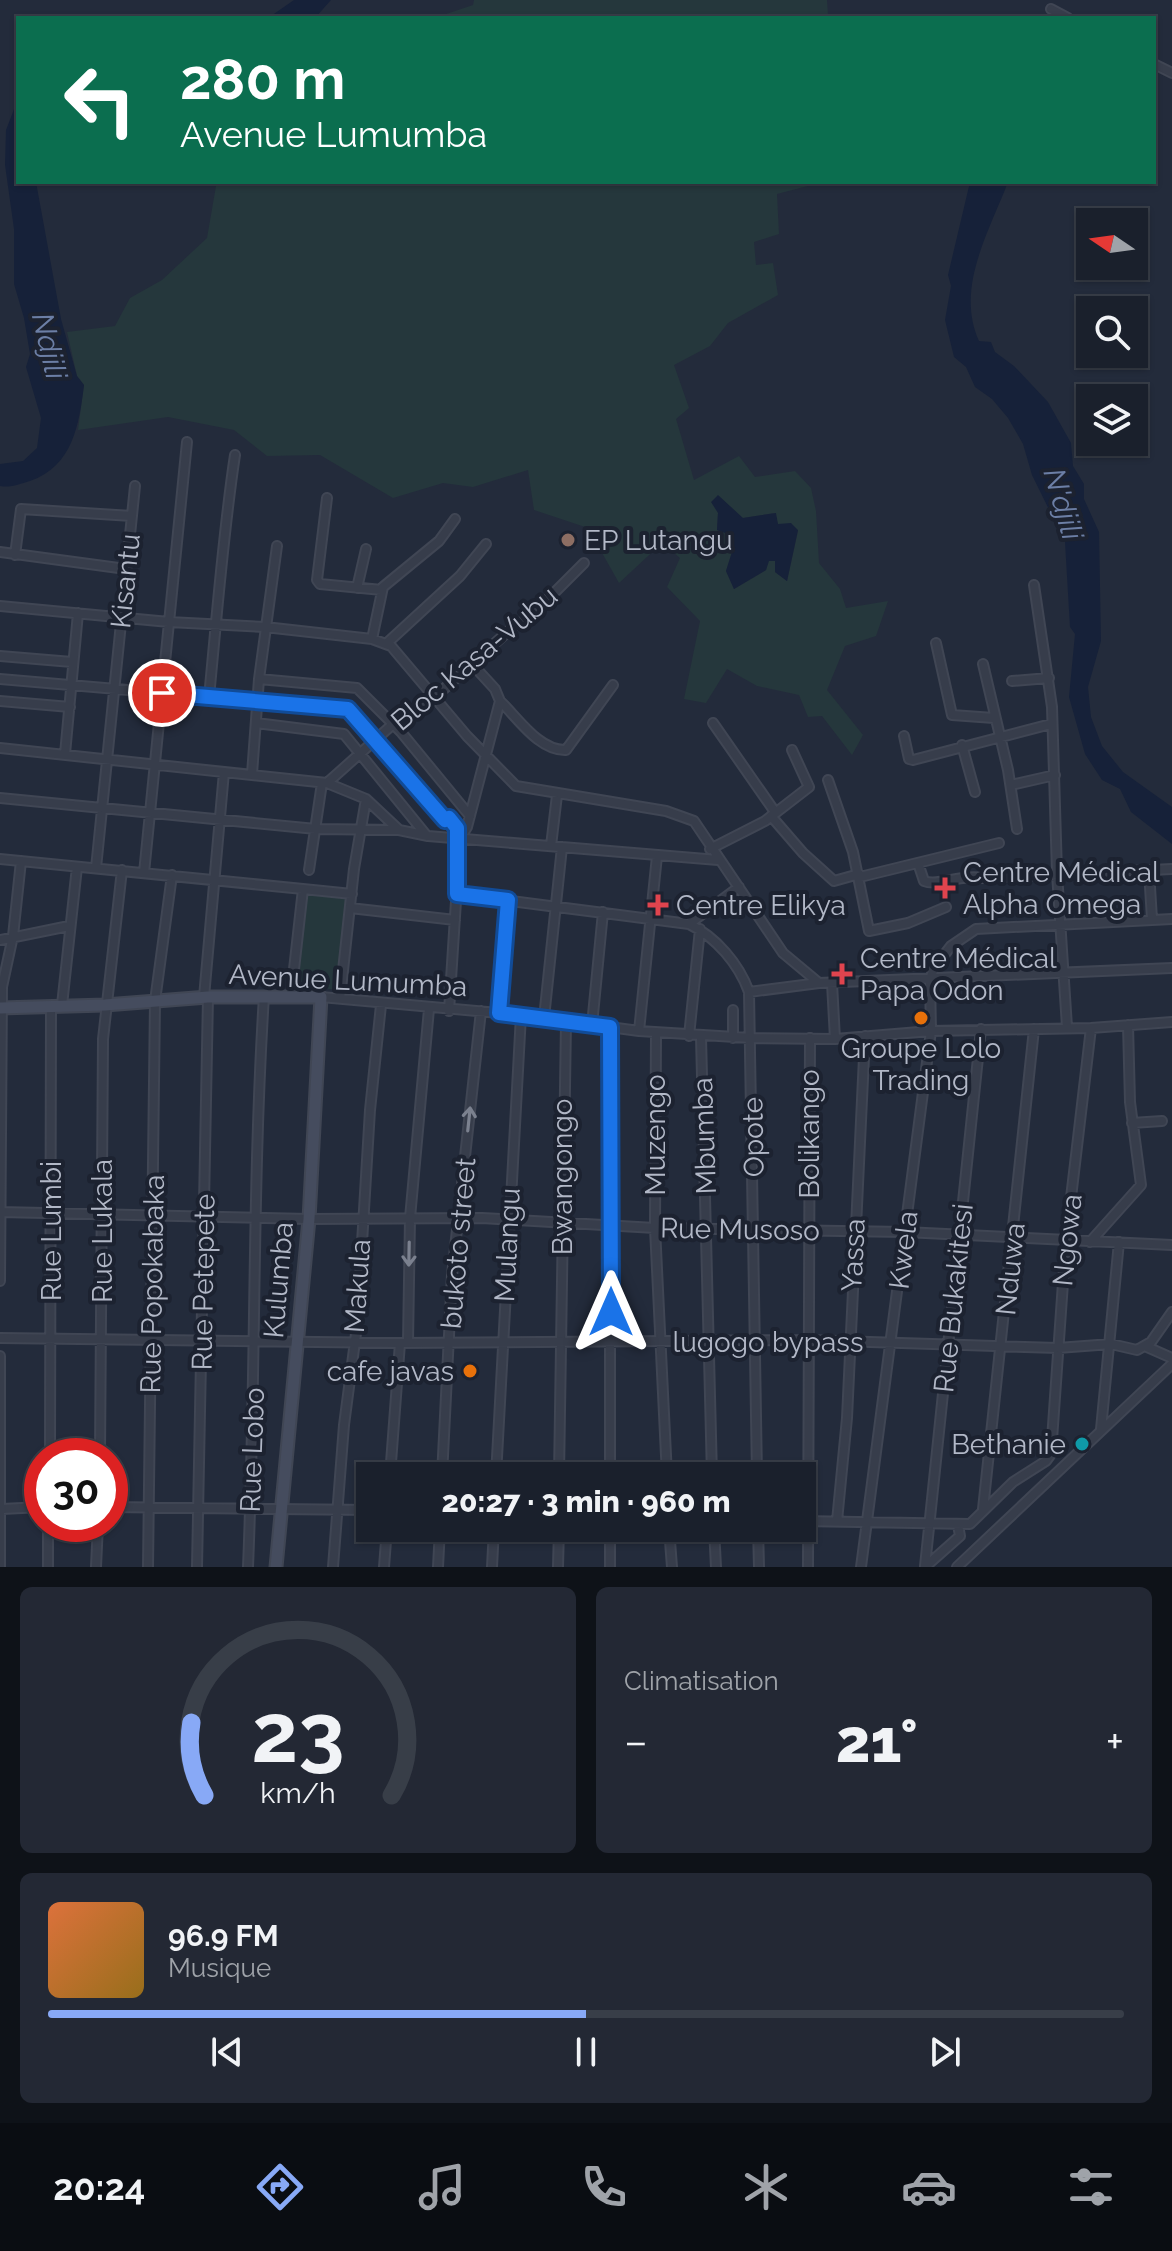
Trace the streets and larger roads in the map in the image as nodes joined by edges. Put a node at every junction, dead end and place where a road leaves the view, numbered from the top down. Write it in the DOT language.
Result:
graph roads {
  1 [pos="1051,9"];
  2 [pos="1064,16"];
  3 [pos="187,442"];
  4 [pos="235,455"];
  5 [pos="135,486"];
  6 [pos="327,498"];
  7 [pos="132,516"];
  8 [pos="455,519"];
  9 [pos="486,544"];
  10 [pos="277,546"];
  11 [pos="366,549"];
  12 [pos="0,552"];
  13 [pos="15,555"];
  14 [pos="584,563"];
  15 [pos="126,569"];
  16 [pos="1034,585"];
  17 [pos="357,588"];
  18 [pos="382,590"];
  19 [pos="0,606"];
  20 [pos="78,613"];
  21 [pos="122,616"];
  22 [pos="169,622"];
  23 [pos="216,624"];
  24 [pos="265,627"];
  25 [pos="372,639"];
  26 [pos="936,643"];
  27 [pos="386,644"];
  28 [pos="0,656"];
  29 [pos="72,662"];
  30 [pos="983,664"];
  31 [pos="473,665"];
  32 [pos="1049,678"];
  33 [pos="0,679"];
  34 [pos="259,679"];
  35 [pos="1012,681"];
  36 [pos="70,685"];
  37 [pos="613,685"];
  38 [pos="114,689"];
  39 [pos="162,693"];
  40 [pos="436,696"];
  41 [pos="209,697"];
  42 [pos="257,700"];
  43 [pos="0,701"];
  44 [pos="500,701"];
  45 [pos="70,707"];
  46 [pos="994,718"];
  47 [pos="256,723"];
  48 [pos="713,723"];
  49 [pos="1051,724"];
  50 [pos="392,725"];
  51 [pos="904,736"];
  52 [pos="1000,736"];
  53 [pos="375,739"];
  54 [pos="962,745"];
  55 [pos="0,748"];
  56 [pos="792,750"];
  57 [pos="65,754"];
  58 [pos="358,755"];
  59 [pos="108,758"];
  60 [pos="487,758"];
  61 [pos="155,763"];
  62 [pos="224,772"];
  63 [pos="252,774"];
  64 [pos="1055,775"];
  65 [pos="828,780"];
  66 [pos="324,783"];
  67 [pos="1011,785"];
  68 [pos="975,792"];
  69 [pos="557,795"];
  70 [pos="0,798"];
  71 [pos="366,799"];
  72 [pos="102,808"];
  73 [pos="150,811"];
  74 [pos="773,814"];
  75 [pos="470,816"];
  76 [pos="219,819"];
  77 [pos="316,829"];
  78 [pos="361,829"];
  79 [pos="1017,829"];
  80 [pos="399,830"];
  81 [pos="428,836"];
  82 [pos="460,838"];
  83 [pos="999,843"];
  84 [pos="551,846"];
  85 [pos="562,847"];
  86 [pos="710,849"];
  87 [pos="657,856"];
  88 [pos="0,859"];
  89 [pos="719,860"];
  90 [pos="21,861"];
  91 [pos="918,863"];
  92 [pos="77,867"];
  93 [pos="96,868"];
  94 [pos="1172,869"];
  95 [pos="122,870"];
  96 [pos="309,870"];
  97 [pos="1149,871"];
  98 [pos="144,873"];
  99 [pos="1057,873"];
  100 [pos="172,875"];
  101 [pos="859,875"];
  102 [pos="216,879"];
  103 [pos="739,887"];
  104 [pos="303,889"];
  105 [pos="352,894"];
  106 [pos="457,894"];
  107 [pos="508,900"];
  108 [pos="555,904"];
  109 [pos="946,907"];
  110 [pos="350,908"];
  111 [pos="603,912"];
  112 [pos="650,917"];
  113 [pos="1152,919"];
  114 [pos="1172,919"];
  115 [pos="455,920"];
  116 [pos="689,924"];
  117 [pos="1060,924"];
  118 [pos="69,926"];
  119 [pos="700,929"];
  120 [pos="13,936"];
  121 [pos="0,940"];
  122 [pos="1172,968"];
  123 [pos="1063,971"];
  124 [pos="930,980"];
  125 [pos="819,983"];
  126 [pos="832,983"];
  127 [pos="749,992"];
  128 [pos="264,996"];
  129 [pos="291,996"];
  130 [pos="206,997"];
  131 [pos="321,997"];
  132 [pos="340,998"];
  133 [pos="155,1001"];
  134 [pos="105,1005"];
  135 [pos="381,1005"];
  136 [pos="57,1006"];
  137 [pos="1,1008"];
  138 [pos="429,1009"];
  139 [pos="733,1010"];
  140 [pos="449,1011"];
  141 [pos="481,1011"];
  142 [pos="499,1013"];
  143 [pos="521,1015"];
  144 [pos="544,1018"];
  145 [pos="566,1022"];
  146 [pos="1172,1024"];
  147 [pos="592,1025"];
  148 [pos="1128,1025"];
  149 [pos="610,1027"];
  150 [pos="1067,1027"];
  151 [pos="1091,1028"];
  152 [pos="981,1029"];
  153 [pos="1034,1029"];
  154 [pos="639,1031"];
  155 [pos="931,1031"];
  156 [pos="656,1033"];
  157 [pos="689,1036"];
  158 [pos="865,1036"];
  159 [pos="701,1037"];
  160 [pos="733,1038"];
  161 [pos="751,1038"];
  162 [pos="810,1038"];
  163 [pos="835,1039"];
  164 [pos="1162,1121"];
  165 [pos="1132,1123"];
  166 [pos="0,1212"];
  167 [pos="51,1213"];
  168 [pos="102,1214"];
  169 [pos="152,1214"];
  170 [pos="204,1215"];
  171 [pos="255,1218"];
  172 [pos="362,1218"];
  173 [pos="410,1218"];
  174 [pos="457,1218"];
  175 [pos="309,1219"];
  176 [pos="508,1221"];
  177 [pos="561,1222"];
  178 [pos="611,1225"];
  179 [pos="655,1228"];
  180 [pos="707,1228"];
  181 [pos="755,1230"];
  182 [pos="809,1232"];
  183 [pos="854,1232"];
  184 [pos="905,1232"];
  185 [pos="958,1235"];
  186 [pos="1013,1237"];
  187 [pos="1066,1240"];
  188 [pos="1090,1242"];
  189 [pos="1119,1242"];
  190 [pos="1172,1245"];
  191 [pos="0,1281"];
  192 [pos="1172,1312"];
  193 [pos="0,1338"];
  194 [pos="51,1338"];
  195 [pos="102,1338"];
  196 [pos="151,1339"];
  197 [pos="353,1340"];
  198 [pos="707,1340"];
  199 [pos="808,1340"];
  200 [pos="203,1341"];
  201 [pos="297,1341"];
  202 [pos="848,1341"];
  203 [pos="255,1342"];
  204 [pos="449,1342"];
  205 [pos="560,1342"];
  206 [pos="661,1342"];
  207 [pos="758,1342"];
  208 [pos="891,1342"];
  209 [pos="404,1343"];
  210 [pos="502,1343"];
  211 [pos="611,1343"];
  212 [pos="1002,1344"];
  213 [pos="1111,1344"];
  214 [pos="948,1346"];
  215 [pos="1058,1348"];
  216 [pos="1145,1348"];
  217 [pos="0,1356"];
  218 [pos="1172,1358"];
  219 [pos="1172,1364"];
  220 [pos="1101,1429"];
  221 [pos="50,1438"];
  222 [pos="100,1438"];
  223 [pos="391,1462"];
  224 [pos="443,1462"];
  225 [pos="497,1462"];
  226 [pos="559,1462"];
  227 [pos="610,1462"];
  228 [pos="666,1462"];
  229 [pos="711,1462"];
  230 [pos="757,1462"];
  231 [pos="806,1462"];
  232 [pos="149,1506"];
  233 [pos="128,1507"];
  234 [pos="24,1508"];
  235 [pos="198,1508"];
  236 [pos="2,1509"];
  237 [pos="339,1509"];
  238 [pos="983,1509"];
  239 [pos="251,1510"];
  240 [pos="282,1510"];
  241 [pos="356,1510"];
  242 [pos="816,1521"];
  243 [pos="837,1521"];
  244 [pos="868,1522"];
  245 [pos="930,1524"];
  246 [pos="958,1525"];
  247 [pos="48,1542"];
  248 [pos="97,1542"];
  249 [pos="386,1542"];
  250 [pos="439,1542"];
  251 [pos="493,1542"];
  252 [pos="559,1542"];
  253 [pos="610,1542"];
  254 [pos="670,1542"];
  255 [pos="715,1542"];
  256 [pos="758,1542"];
  257 [pos="806,1542"];
  258 [pos="0,1567"];
  259 [pos="48,1567"];
  260 [pos="96,1567"];
  261 [pos="148,1567"];
  262 [pos="197,1567"];
  263 [pos="248,1567"];
  264 [pos="276,1567"];
  265 [pos="333,1567"];
  266 [pos="384,1567"];
  267 [pos="438,1567"];
  268 [pos="492,1567"];
  269 [pos="558,1567"];
  270 [pos="610,1567"];
  271 [pos="672,1567"];
  272 [pos="716,1567"];
  273 [pos="759,1567"];
  274 [pos="808,1567"];
  275 [pos="861,1567"];
  276 [pos="925,1567"];
  277 [pos="957,1567"];
  1 -- 2 [label="street"];
  3 -- 22 [label="street"];
  4 -- 23 [label="street"];
  5 -- 7 [label="street, Kisantu"];
  6 -- 17 [label="street"];
  7 -- 13 [label="street"];
  7 -- 15 [label="street, Kisantu"];
  8 -- 18 [label="street"];
  9 -- 27 [label="street"];
  10 -- 24 [label="street"];
  11 -- 17 [label="street"];
  12 -- 13 [label="street"];
  13 -- 15 [label="street"];
  14 -- 31 [label="street, Bloc Kasa-Vubu"];
  15 -- 21 [label="street, Kisantu"];
  16 -- 32 [label="street"];
  17 -- 18 [label="street"];
  18 -- 25 [label="street"];
  19 -- 20 [label="street"];
  20 -- 21 [label="street"];
  20 -- 29 [label="street"];
  21 -- 22 [label="street"];
  21 -- 38 [label="street, Kisantu"];
  22 -- 23 [label="street"];
  22 -- 39 [label="street"];
  23 -- 24 [label="street"];
  23 -- 41 [label="street"];
  24 -- 25 [label="street"];
  24 -- 34 [label="street"];
  25 -- 27 [label="street"];
  26 -- 46 [label="street"];
  27 -- 40 [label="street"];
  28 -- 29 [label="street"];
  29 -- 36 [label="street"];
  30 -- 46 [label="street"];
  31 -- 40 [label="street, Bloc Kasa-Vubu"];
  31 -- 44 [label="street"];
  32 -- 35 [label="street"];
  32 -- 49 [label="street"];
  33 -- 36 [label="street"];
  34 -- 42 [label="street"];
  34 -- 50 [label="street"];
  36 -- 38 [label="street"];
  36 -- 45 [label="street"];
  37 -- 44 [label="street"];
  38 -- 39 [label="street"];
  38 -- 59 [label="street, Kisantu"];
  39 -- 41 [label="street"];
  39 -- 61 [label="street"];
  40 -- 50 [label="street, Bloc Kasa-Vubu"];
  40 -- 60 [label="street"];
  41 -- 42 [label="street"];
  42 -- 47 [label="street"];
  42 -- 53 [label="street"];
  43 -- 45 [label="street"];
  44 -- 60 [label="street"];
  45 -- 57 [label="street"];
  46 -- 52 [label="street"];
  47 -- 58 [label="street"];
  47 -- 63 [label="street"];
  48 -- 74 [label="street"];
  49 -- 52 [label="street"];
  49 -- 64 [label="street"];
  50 -- 53 [label="street, Bloc Kasa-Vubu"];
  50 -- 75 [label="street"];
  51 -- 54 [label="street"];
  52 -- 54 [label="street"];
  52 -- 67 [label="street"];
  53 -- 58 [label="street, Bloc Kasa-Vubu"];
  53 -- 82 [label="street"];
  54 -- 68 [label="street"];
  55 -- 57 [label="street"];
  56 -- 74 [label="street"];
  57 -- 59 [label="street"];
  58 -- 66 [label="street, Bloc Kasa-Vubu"];
  58 -- 81 [label="street"];
  59 -- 61 [label="street"];
  59 -- 72 [label="street, Kisantu"];
  60 -- 69 [label="street"];
  60 -- 75 [label="street"];
  61 -- 62 [label="street"];
  61 -- 73 [label="street"];
  62 -- 63 [label="street"];
  62 -- 76 [label="street, Rue Petepete"];
  63 -- 66 [label="street"];
  64 -- 67 [label="street"];
  64 -- 99 [label="street"];
  65 -- 101 [label="street"];
  66 -- 71 [label="street"];
  66 -- 77 [label="street"];
  67 -- 79 [label="street"];
  69 -- 84 [label="street"];
  69 -- 86 [label="street"];
  70 -- 72 [label="street"];
  71 -- 78 [label="street"];
  71 -- 80 [label="street"];
  72 -- 73 [label="street"];
  72 -- 93 [label="street, Kisantu"];
  73 -- 76 [label="street"];
  73 -- 98 [label="street"];
  74 -- 86 [label="street"];
  74 -- 101 [label="street"];
  75 -- 82 [label="street"];
  76 -- 77 [label="street"];
  76 -- 102 [label="street, Rue Petepete"];
  77 -- 78 [label="street"];
  77 -- 96 [label="street"];
  78 -- 80 [label="street"];
  78 -- 105 [label="street"];
  80 -- 81 [label="street"];
  81 -- 82 [label="street"];
  82 -- 84 [label="street"];
  82 -- 106 [label="street"];
  83 -- 91 [label="street"];
  84 -- 85 [label="street"];
  85 -- 87 [label="street"];
  85 -- 108 [label="street"];
  86 -- 89 [label="street"];
  87 -- 89 [label="street"];
  87 -- 112 [label="street"];
  88 -- 90 [label="street"];
  89 -- 103 [label="street"];
  90 -- 92 [label="street"];
  90 -- 120 [label="street"];
  91 -- 99 [label="street"];
  91 -- 101 [label="street"];
  92 -- 93 [label="street"];
  92 -- 118 [label="street, Rue Lumbi"];
  93 -- 95 [label="street"];
  94 -- 97 [label="street"];
  95 -- 98 [label="street"];
  95 -- 134 [label="street, Rue Lukala"];
  97 -- 99 [label="street"];
  97 -- 113 [label="street"];
  98 -- 100 [label="street"];
  99 -- 117 [label="street"];
  100 -- 102 [label="street"];
  100 -- 133 [label="street, Rue Popokabaka"];
  101 -- 109 [label="street"];
  102 -- 104 [label="street"];
  102 -- 130 [label="street, Rue Petepete"];
  103 -- 116 [label="street"];
  103 -- 125 [label="street"];
  104 -- 105 [label="street"];
  104 -- 129 [label="street"];
  105 -- 110 [label="street"];
  106 -- 107 [label="street"];
  106 -- 115 [label="street"];
  107 -- 108 [label="street"];
  107 -- 142 [label="street"];
  108 -- 111 [label="street"];
  108 -- 144 [label="street"];
  110 -- 115 [label="street"];
  110 -- 132 [label="street"];
  111 -- 112 [label="street"];
  111 -- 147 [label="street"];
  112 -- 116 [label="street"];
  112 -- 154 [label="street"];
  113 -- 114 [label="street"];
  113 -- 117 [label="street"];
  115 -- 140 [label="street"];
  116 -- 119 [label="street"];
  117 -- 123 [label="street"];
  117 -- 124 [label="street"];
  118 -- 120 [label="street"];
  118 -- 136 [label="street, Rue Lumbi"];
  119 -- 127 [label="street"];
  119 -- 157 [label="street"];
  120 -- 121 [label="street"];
  120 -- 137 [label="street"];
  122 -- 123 [label="street"];
  123 -- 124 [label="street"];
  123 -- 150 [label="street"];
  124 -- 126 [label="street"];
  124 -- 155 [label="street, Kwela"];
  125 -- 126 [label="street"];
  125 -- 127 [label="street"];
  126 -- 163 [label="street"];
  127 -- 161 [label="street, Opote"];
  128 -- 129 [label="street, Avenue Lumumba"];
  128 -- 130 [label="street, Avenue Lumumba"];
  128 -- 171 [label="street, Rue Lobo"];
  129 -- 131 [label="street, Avenue Lumumba"];
  130 -- 133 [label="street, Avenue Lumumba"];
  130 -- 170 [label="street, Rue Petepete"];
  131 -- 132 [label="street, Avenue Lumumba"];
  131 -- 175 [label="street, Kulumba"];
  132 -- 135 [label="street, Avenue Lumumba"];
  133 -- 134 [label="street, Avenue Lumumba"];
  133 -- 169 [label="street, Rue Popokabaka"];
  134 -- 136 [label="street, Avenue Lumumba"];
  134 -- 168 [label="street, Rue Lukala"];
  135 -- 138 [label="street, Avenue Lumumba"];
  135 -- 172 [label="street, Makula"];
  136 -- 137 [label="street, Avenue Lumumba"];
  136 -- 167 [label="street, Rue Lumbi"];
  137 -- 166 [label="street"];
  138 -- 140 [label="street, Avenue Lumumba"];
  138 -- 173 [label="street"];
  139 -- 160 [label="street"];
  140 -- 141 [label="street, Avenue Lumumba"];
  141 -- 142 [label="street, Avenue Lumumba"];
  174 -- 141 [label="street, bukoto street, one-way"];
  142 -- 143 [label="street, Avenue Lumumba"];
  143 -- 144 [label="street, Avenue Lumumba"];
  143 -- 176 [label="street, Mulangu"];
  144 -- 145 [label="street, Avenue Lumumba"];
  145 -- 147 [label="street, Avenue Lumumba"];
  145 -- 177 [label="street, Bwangongo"];
  146 -- 148 [label="street, Avenue Lumumba"];
  147 -- 149 [label="street, Avenue Lumumba"];
  148 -- 151 [label="street, Avenue Lumumba"];
  148 -- 165 [label="street"];
  149 -- 154 [label="street, Avenue Lumumba"];
  149 -- 178 [label="street"];
  150 -- 151 [label="street, Avenue Lumumba"];
  150 -- 153 [label="street, Avenue Lumumba"];
  151 -- 187 [label="street, Ngowa"];
  152 -- 153 [label="street, Avenue Lumumba"];
  152 -- 155 [label="street, Avenue Lumumba"];
  152 -- 185 [label="street, Rue Bukakitesi"];
  153 -- 186 [label="street, Nduwa"];
  154 -- 156 [label="street, Avenue Lumumba"];
  155 -- 158 [label="street, Avenue Lumumba"];
  155 -- 184 [label="street, Kwela"];
  156 -- 157 [label="street, Avenue Lumumba"];
  156 -- 179 [label="street, Muzengo"];
  157 -- 159 [label="street, Avenue Lumumba"];
  158 -- 163 [label="street, Avenue Lumumba"];
  158 -- 183 [label="street, Yassa"];
  159 -- 160 [label="street, Avenue Lumumba"];
  159 -- 180 [label="street, Mbumba"];
  160 -- 161 [label="street, Avenue Lumumba"];
  161 -- 162 [label="street, Avenue Lumumba"];
  161 -- 181 [label="street, Opote"];
  162 -- 163 [label="street, Avenue Lumumba"];
  162 -- 182 [label="street, Bolikango"];
  164 -- 165 [label="street"];
  165 -- 188 [label="street"];
  166 -- 167 [label="street, Rue Musoso"];
  166 -- 191 [label="street"];
  167 -- 168 [label="street, Rue Musoso"];
  167 -- 194 [label="street, Rue Lumbi"];
  168 -- 169 [label="street, Rue Musoso"];
  168 -- 195 [label="street, Rue Lukala"];
  169 -- 170 [label="street, Rue Musoso"];
  169 -- 196 [label="street, Rue Popokabaka"];
  170 -- 171 [label="street, Rue Musoso"];
  170 -- 200 [label="street, Rue Petepete"];
  171 -- 175 [label="street, Rue Musoso"];
  171 -- 203 [label="street, Rue Lobo"];
  172 -- 173 [label="street, Rue Musoso"];
  172 -- 175 [label="street, Rue Musoso"];
  172 -- 197 [label="street, Makula"];
  173 -- 174 [label="street, Rue Musoso"];
  173 -- 209 [label="street, one-way"];
  174 -- 176 [label="street, Rue Musoso"];
  174 -- 204 [label="street, bukoto street"];
  175 -- 201 [label="street, Kulumba"];
  176 -- 177 [label="street, Rue Musoso"];
  176 -- 210 [label="street, Mulangu"];
  177 -- 178 [label="street, Rue Musoso"];
  177 -- 205 [label="street, Bwangongo"];
  178 -- 179 [label="street, Rue Musoso"];
  178 -- 211 [label="street"];
  179 -- 180 [label="street, Rue Musoso"];
  179 -- 206 [label="street, Muzengo"];
  180 -- 181 [label="street, Rue Musoso"];
  180 -- 198 [label="street, Mbumba"];
  181 -- 182 [label="street, Rue Musoso"];
  181 -- 207 [label="street, Opote"];
  182 -- 183 [label="street, Rue Musoso"];
  182 -- 199 [label="street, Bolikango"];
  183 -- 184 [label="street, Rue Musoso"];
  183 -- 202 [label="street, Yassa"];
  184 -- 185 [label="street, Rue Musoso"];
  184 -- 208 [label="street, Kwela"];
  185 -- 186 [label="street, Rue Musoso"];
  185 -- 214 [label="street, Rue Bukakitesi"];
  186 -- 187 [label="street, Rue Musoso"];
  186 -- 212 [label="street, Nduwa"];
  187 -- 188 [label="street, Rue Musoso"];
  187 -- 215 [label="street, Ngowa"];
  188 -- 189 [label="street, Rue Musoso"];
  189 -- 190 [label="street, Rue Musoso"];
  189 -- 213 [label="street"];
  192 -- 216 [label="street"];
  193 -- 194 [label="street, lugogo bypass"];
  194 -- 195 [label="street, lugogo bypass"];
  194 -- 221 [label="street, Rue Lumbi"];
  195 -- 196 [label="street, lugogo bypass"];
  195 -- 222 [label="street, Rue Lukala"];
  196 -- 200 [label="street, lugogo bypass"];
  196 -- 232 [label="street, Rue Popokabaka"];
  197 -- 201 [label="street, lugogo bypass"];
  197 -- 209 [label="street, lugogo bypass"];
  197 -- 237 [label="street, Makula"];
  198 -- 206 [label="street, lugogo bypass"];
  198 -- 207 [label="street, lugogo bypass"];
  198 -- 229 [label="street, Mbumba"];
  199 -- 202 [label="street, lugogo bypass"];
  199 -- 207 [label="street, lugogo bypass"];
  199 -- 231 [label="street, Bolikango"];
  200 -- 203 [label="street, lugogo bypass"];
  200 -- 235 [label="street, Rue Petepete"];
  201 -- 203 [label="street, lugogo bypass"];
  201 -- 240 [label="street, Kulumba"];
  202 -- 208 [label="street, lugogo bypass"];
  202 -- 243 [label="street, Yassa"];
  203 -- 239 [label="street, Rue Lobo"];
  204 -- 209 [label="street, lugogo bypass"];
  204 -- 210 [label="street, lugogo bypass"];
  204 -- 224 [label="street, bukoto street"];
  205 -- 210 [label="street, lugogo bypass"];
  205 -- 211 [label="street, lugogo bypass"];
  205 -- 226 [label="street, Bwangongo"];
  206 -- 211 [label="street, lugogo bypass"];
  206 -- 228 [label="street, Muzengo"];
  207 -- 230 [label="street, Opote"];
  208 -- 214 [label="street, lugogo bypass"];
  208 -- 244 [label="street, Kwela"];
  209 -- 223 [label="street"];
  210 -- 225 [label="street, Mulangu"];
  211 -- 227 [label="street"];
  212 -- 214 [label="street, lugogo bypass"];
  212 -- 215 [label="street, lugogo bypass"];
  212 -- 238 [label="street, Nduwa"];
  213 -- 215 [label="street, lugogo bypass"];
  213 -- 216 [label="street, lugogo bypass"];
  213 -- 220 [label="street"];
  214 -- 245 [label="street, Rue Bukakitesi"];
  215 -- 238 [label="street, Ngowa"];
  216 -- 218 [label="street, lugogo bypass"];
  217 -- 236 [label="street"];
  219 -- 220 [label="street"];
  220 -- 277 [label="street"];
  232 -- 233 [label="street"];
  232 -- 235 [label="street"];
  232 -- 261 [label="street, Rue Popokabaka"];
  234 -- 236 [label="street"];
  235 -- 239 [label="street"];
  235 -- 262 [label="street, Rue Petepete"];
  236 -- 258 [label="street"];
  237 -- 240 [label="street"];
  237 -- 241 [label="street"];
  237 -- 265 [label="street, Makula"];
  238 -- 246 [label="street"];
  239 -- 240 [label="street"];
  239 -- 263 [label="street, Rue Lobo"];
  240 -- 264 [label="street, Kulumba"];
  242 -- 243 [label="street"];
  243 -- 244 [label="street"];
  244 -- 245 [label="street"];
  244 -- 275 [label="street, Kwela"];
  245 -- 246 [label="street"];
  245 -- 276 [label="street, Rue Bukakitesi"];
  246 -- 276 [label="street"];
  247 -- 259 [label="street"];
  248 -- 260 [label="street"];
  249 -- 266 [label="street"];
  250 -- 267 [label="street"];
  251 -- 268 [label="street"];
  252 -- 269 [label="street"];
  253 -- 270 [label="street"];
  254 -- 271 [label="street"];
  255 -- 272 [label="street"];
  256 -- 273 [label="street"];
  257 -- 274 [label="street, Bolikango"];
}
